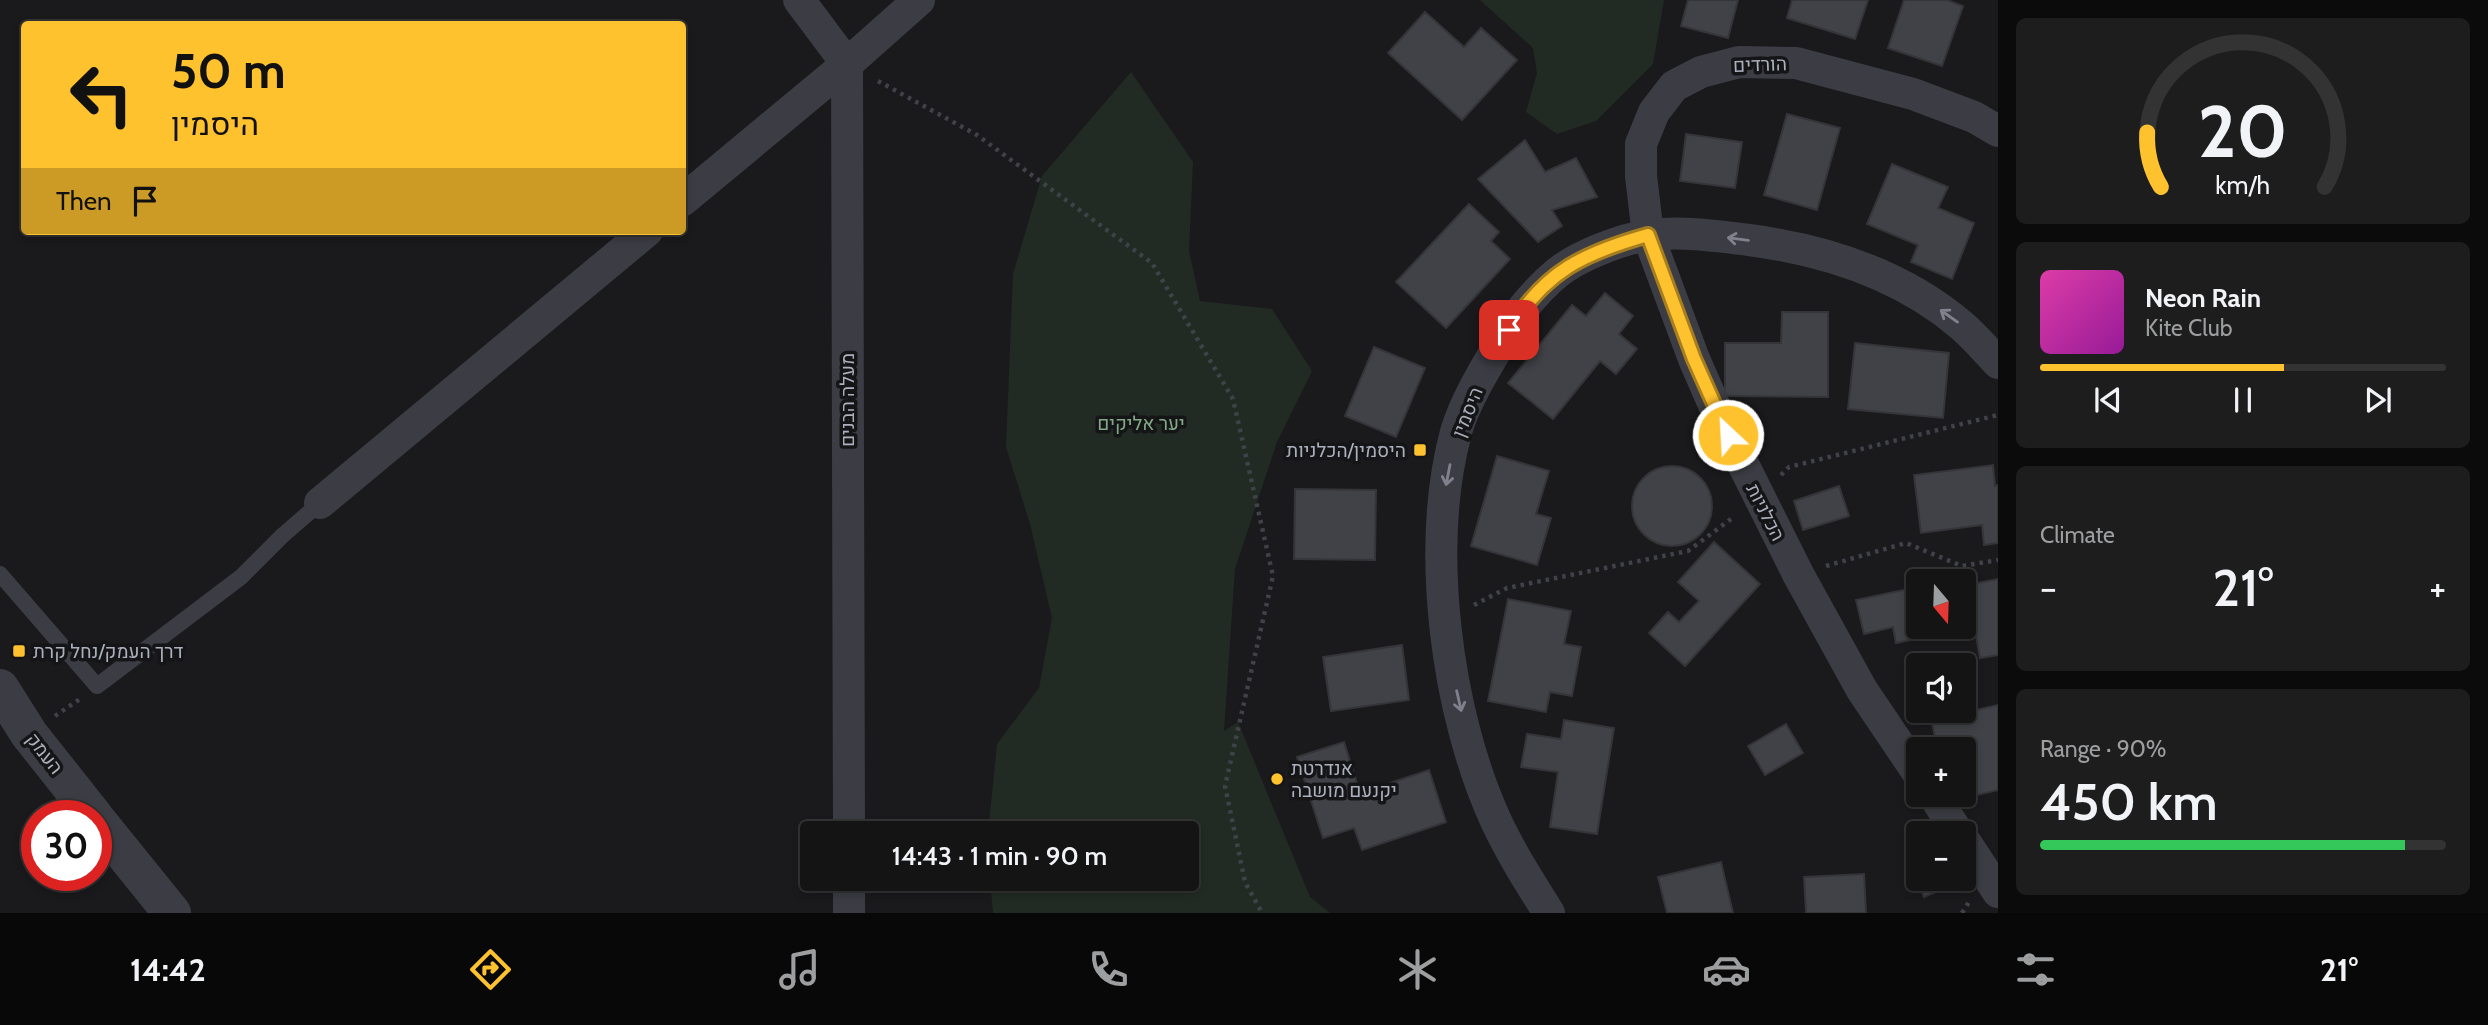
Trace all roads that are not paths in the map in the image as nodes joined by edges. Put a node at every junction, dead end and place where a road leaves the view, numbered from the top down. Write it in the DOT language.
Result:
graph roads {
  1 [pos="799,0"];
  2 [pos="919,0"];
  3 [pos="847,64"];
  4 [pos="1998,131"];
  5 [pos="686,198"];
  6 [pos="642,235"];
  7 [pos="1648,235"];
  8 [pos="1998,363"];
  9 [pos="320,503"];
  10 [pos="0,574"];
  11 [pos="0,688"];
  12 [pos="1906,755"];
  13 [pos="81,800"];
  14 [pos="849,821"];
  15 [pos="112,838"];
  16 [pos="1976,859"];
  17 [pos="849,891"];
  18 [pos="1998,892"];
  19 [pos="172,913"];
  20 [pos="849,913"];
  21 [pos="1549,913"];
  1 -- 3 [label="street"];
  2 -- 3 [label="street"];
  3 -- 5 [label="street"];
  3 -- 14 [label="street, מעלה הבנים"];
  4 -- 7 [label="street, הורדים"];
  6 -- 9 [label="street"];
  8 -- 7 [label="street, היסמין, one-way"];
  7 -- 12 [label="street, הכלניות"];
  7 -- 21 [label="street, היסמין, one-way"];
  9 -- 10 [label="lane"];
  11 -- 13 [label="street, העמק"];
  15 -- 19 [label="street, העמק"];
  16 -- 18 [label="street"];
  17 -- 20 [label="street"];
}
